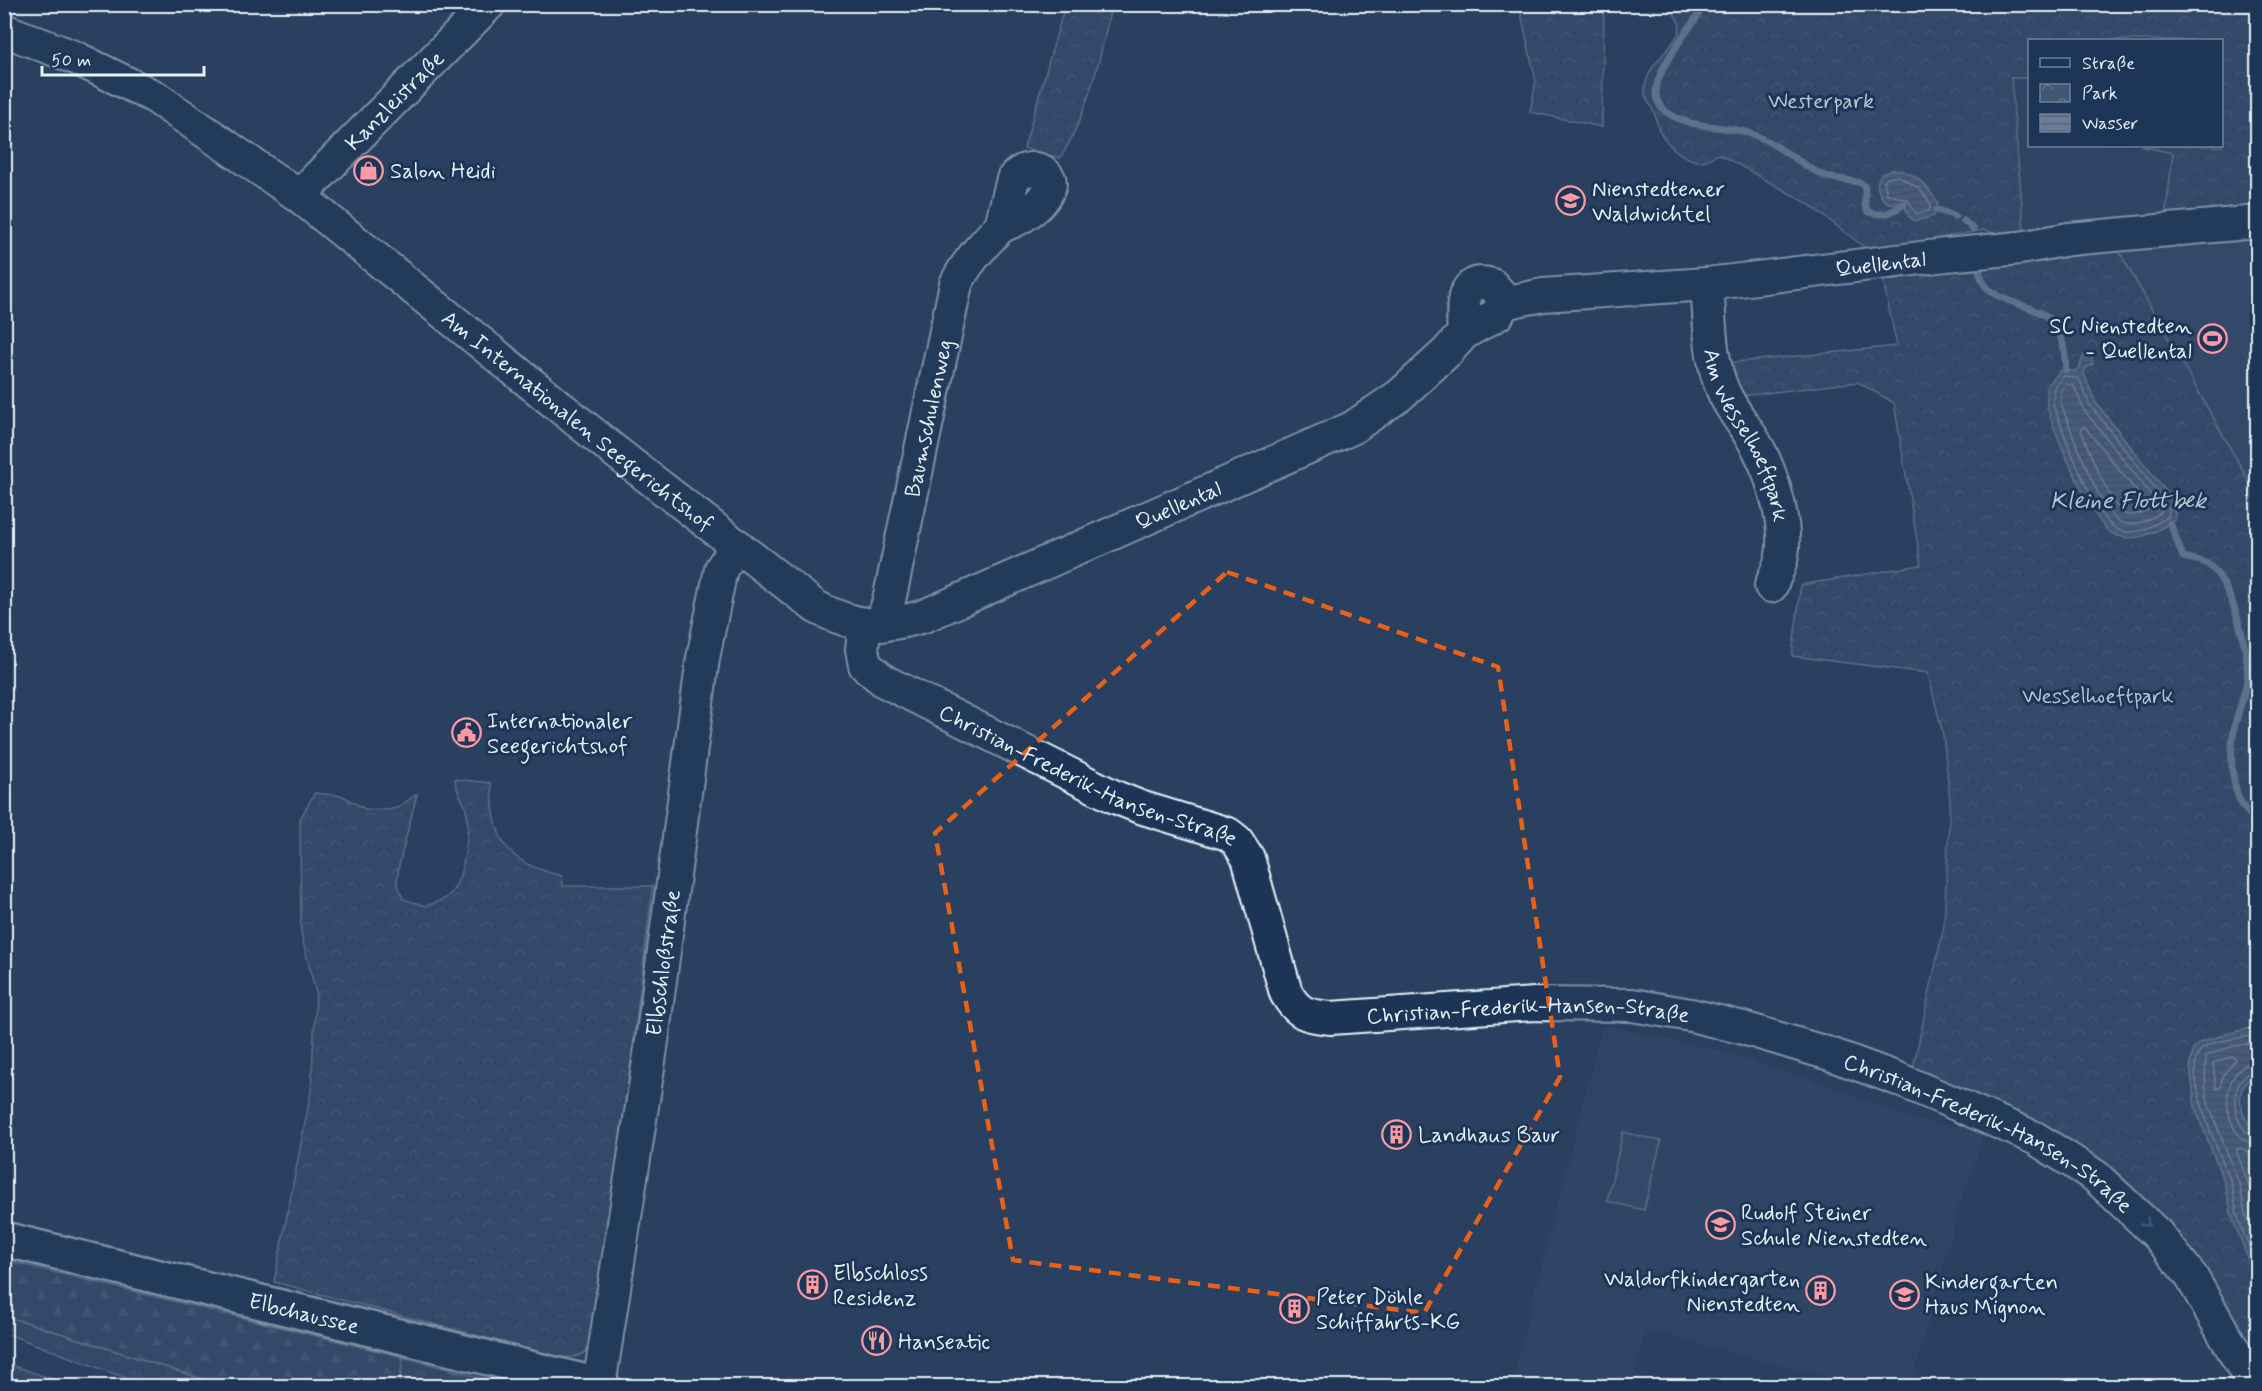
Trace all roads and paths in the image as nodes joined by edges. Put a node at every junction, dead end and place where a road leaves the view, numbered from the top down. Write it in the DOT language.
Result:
graph roads {
  1 [pos="489,4"];
  2 [pos="4,30"];
  3 [pos="299,196"];
  4 [pos="2258,222"];
  5 [pos="1001,226"];
  6 [pos="1707,284"];
  7 [pos="737,545"];
  8 [pos="1771,586"];
  9 [pos="873,625"];
  10 [pos="4,1239"];
  11 [pos="601,1386"];
  12 [pos="2254,1386"];
  1 -- 3 [label="street, Kanzleistraße"];
  2 -- 3 [label="street, Am Internationalen Seegerichtshof"];
  3 -- 7 [label="street, Am Internationalen Seegerichtshof"];
  4 -- 6 [label="street, Quellental"];
  5 -- 9 [label="street, Baumschulenweg"];
  6 -- 8 [label="street, Am Wesselhoeftpark"];
  6 -- 9 [label="street, Quellental"];
  7 -- 9 [label="street, Am Internationalen Seegerichtshof"];
  7 -- 11 [label="street, Elbschloßstraße"];
  9 -- 12 [label="street, Christian-Frederik-Hansen-Straße, one-way"];
  10 -- 11 [label="main road, Elbchaussee"];
}
